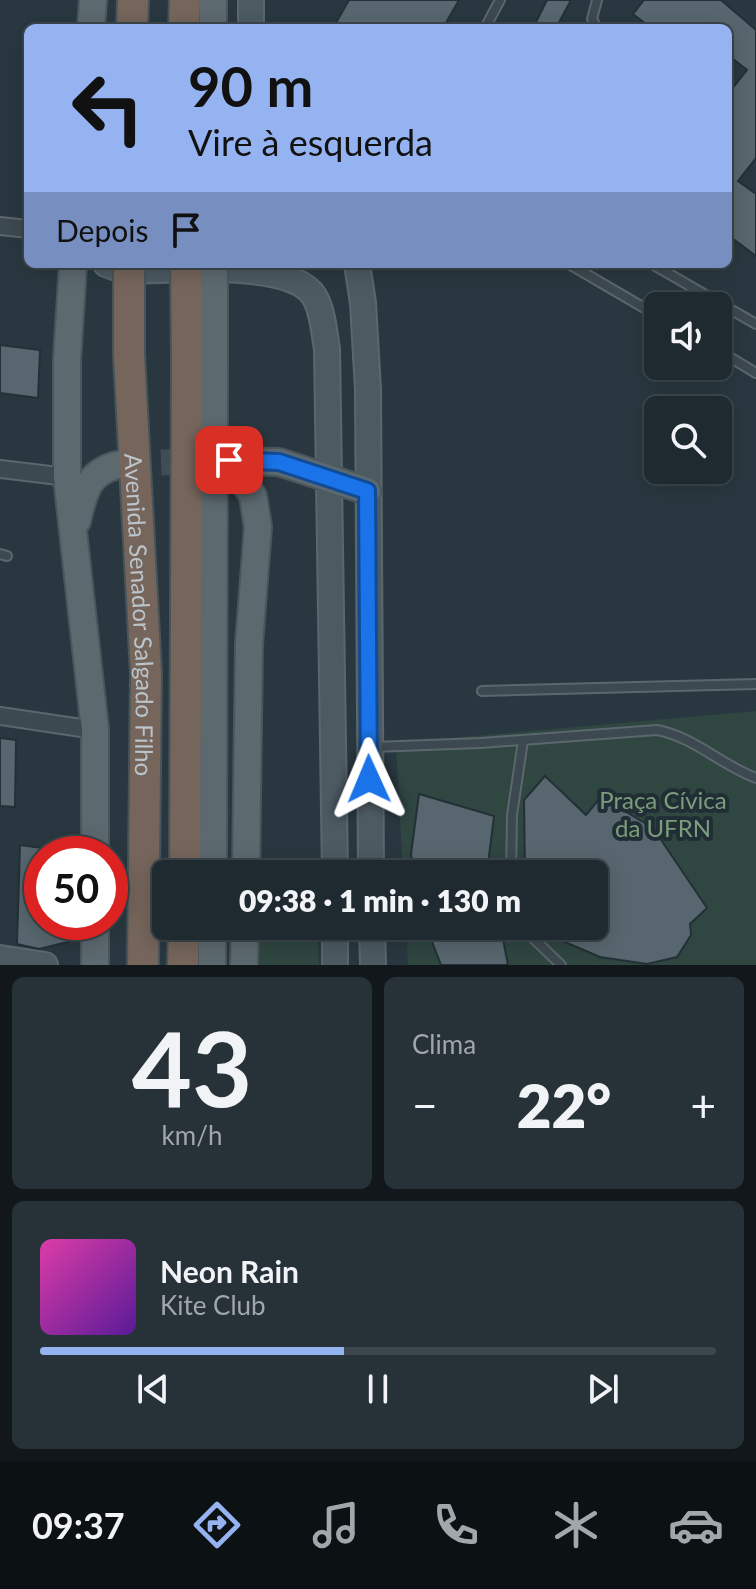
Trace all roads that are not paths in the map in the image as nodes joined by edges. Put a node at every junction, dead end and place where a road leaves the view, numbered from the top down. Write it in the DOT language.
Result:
graph roads {
  1 [pos="82,0"];
  2 [pos="93,0"];
  3 [pos="133,0"];
  4 [pos="185,0"];
  5 [pos="213,0"];
  6 [pos="251,0"];
  7 [pos="500,0"];
  8 [pos="597,0"];
  9 [pos="91,24"];
  10 [pos="132,24"];
  11 [pos="184,24"];
  12 [pos="213,24"];
  13 [pos="251,24"];
  14 [pos="487,24"];
  15 [pos="595,24"];
  16 [pos="0,226"];
  17 [pos="24,229"];
  18 [pos="73,268"];
  19 [pos="116,268"];
  20 [pos="129,268"];
  21 [pos="187,268"];
  22 [pos="231,268"];
  23 [pos="358,268"];
  24 [pos="576,268"];
  25 [pos="659,268"];
  26 [pos="644,308"];
  27 [pos="756,324"];
  28 [pos="201,357"];
  29 [pos="732,358"];
  30 [pos="756,373"];
  31 [pos="122,464"];
  32 [pos="0,469"];
  33 [pos="67,477"];
  34 [pos="329,478"];
  35 [pos="367,491"];
  36 [pos="72,546"];
  37 [pos="756,684"];
  38 [pos="482,691"];
  39 [pos="0,716"];
  40 [pos="95,730"];
  41 [pos="523,741"];
  42 [pos="368,747"];
  43 [pos="756,778"];
  44 [pos="95,836"];
  45 [pos="185,860"];
  46 [pos="213,860"];
  47 [pos="246,860"];
  48 [pos="335,860"];
  49 [pos="371,860"];
  50 [pos="511,860"];
  51 [pos="95,940"];
  52 [pos="184,940"];
  53 [pos="212,940"];
  54 [pos="247,940"];
  55 [pos="335,940"];
  56 [pos="372,940"];
  57 [pos="535,940"];
  58 [pos="0,958"];
  59 [pos="45,965"];
  60 [pos="95,965"];
  61 [pos="143,965"];
  62 [pos="183,965"];
  63 [pos="212,965"];
  64 [pos="244,965"];
  65 [pos="335,965"];
  66 [pos="373,965"];
  67 [pos="561,965"];
  1 -- 2 [label="street"];
  2 -- 9 [label="main road"];
  3 -- 10 [label="highway"];
  4 -- 11 [label="highway"];
  5 -- 12 [label="main road"];
  6 -- 13 [label="main road"];
  7 -- 14 [label="lane"];
  8 -- 15 [label="lane"];
  16 -- 17 [label="street"];
  18 -- 33 [label="main road, Avenida Senador Salgado Filho"];
  19 -- 22 [label="main road"];
  20 -- 61 [label="highway, Avenida Senador Salgado Filho, bridge"];
  21 -- 28 [label="highway, Avenida Senador Salgado Filho, bridge"];
  22 -- 28 [label="main road, Avenida Senador Salgado Filho, bridge"];
  22 -- 34 [label="main road"];
  23 -- 35 [label="main road"];
  24 -- 26 [label="lane"];
  25 -- 27 [label="lane"];
  28 -- 45 [label="highway, Avenida Senador Salgado Filho"];
  28 -- 46 [label="main road, Avenida Senador Salgado Filho"];
  29 -- 30 [label="lane"];
  31 -- 36 [label="main road"];
  32 -- 33 [label="street"];
  33 -- 36 [label="main road, Avenida Senador Salgado Filho"];
  34 -- 35 [label="main road"];
  34 -- 47 [label="main road"];
  34 -- 48 [label="main road"];
  35 -- 42 [label="main road"];
  36 -- 40 [label="main road, Avenida Senador Salgado Filho"];
  37 -- 38 [label="lane"];
  39 -- 40 [label="street"];
  40 -- 44 [label="main road, Avenida Senador Salgado Filho"];
  41 -- 42 [label="lane"];
  41 -- 43 [label="lane"];
  41 -- 50 [label="lane"];
  42 -- 49 [label="main road"];
  51 -- 60 [label="main road"];
  52 -- 62 [label="highway"];
  53 -- 63 [label="main road"];
  54 -- 64 [label="main road"];
  55 -- 65 [label="main road"];
  56 -- 66 [label="main road"];
  57 -- 67 [label="lane"];
  58 -- 59 [label="main road"];
}
